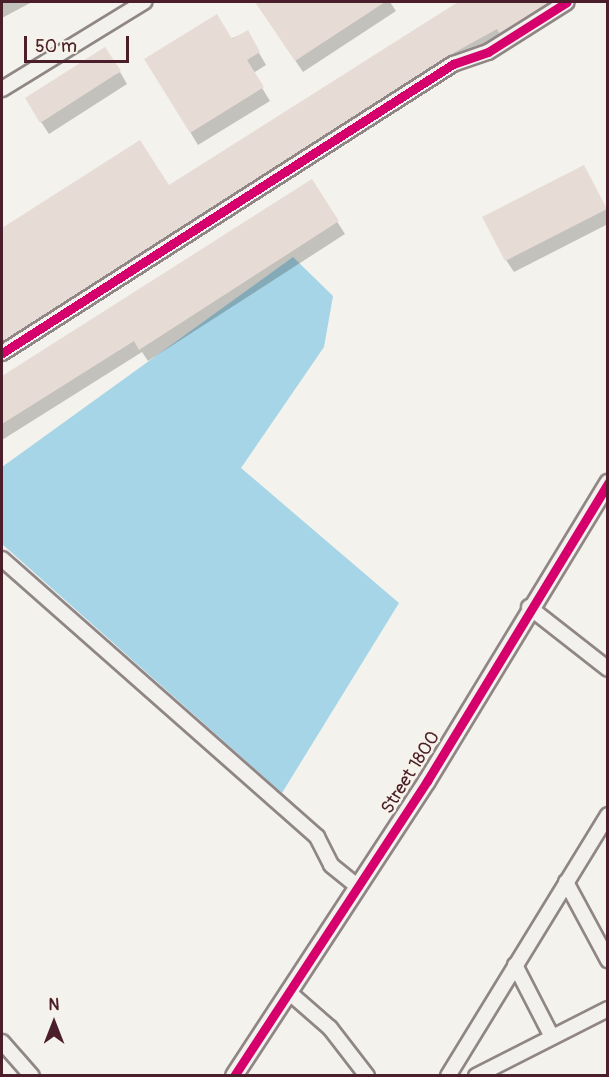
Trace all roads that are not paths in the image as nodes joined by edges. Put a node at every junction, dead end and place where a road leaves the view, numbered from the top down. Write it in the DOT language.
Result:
graph roads {
  1 [pos="144,2"];
  2 [pos="567,2"];
  3 [pos="2,89"];
  4 [pos="2,353"];
  5 [pos="608,483"];
  6 [pos="2,560"];
  7 [pos="529,607"];
  8 [pos="608,669"];
  9 [pos="608,815"];
  10 [pos="566,882"];
  11 [pos="358,887"];
  12 [pos="608,960"];
  13 [pos="515,965"];
  14 [pos="291,994"];
  15 [pos="608,1009"];
  16 [pos="552,1038"];
  17 [pos="2,1042"];
  18 [pos="33,1076"];
  19 [pos="234,1076"];
  20 [pos="367,1076"];
  21 [pos="448,1076"];
  22 [pos="476,1076"];
  1 -- 3 [label="street"];
  2 -- 4 [label="street"];
  5 -- 7 [label="street, Street 1800"];
  6 -- 11 [label="street"];
  7 -- 8 [label="street"];
  7 -- 11 [label="street, Street 1800"];
  9 -- 10 [label="street"];
  10 -- 12 [label="street"];
  10 -- 13 [label="street"];
  11 -- 14 [label="street, Street 1800"];
  13 -- 16 [label="street"];
  13 -- 21 [label="street"];
  14 -- 19 [label="street, Street 1800"];
  14 -- 20 [label="street"];
  15 -- 16 [label="street"];
  16 -- 22 [label="street"];
  17 -- 18 [label="street"];
}
